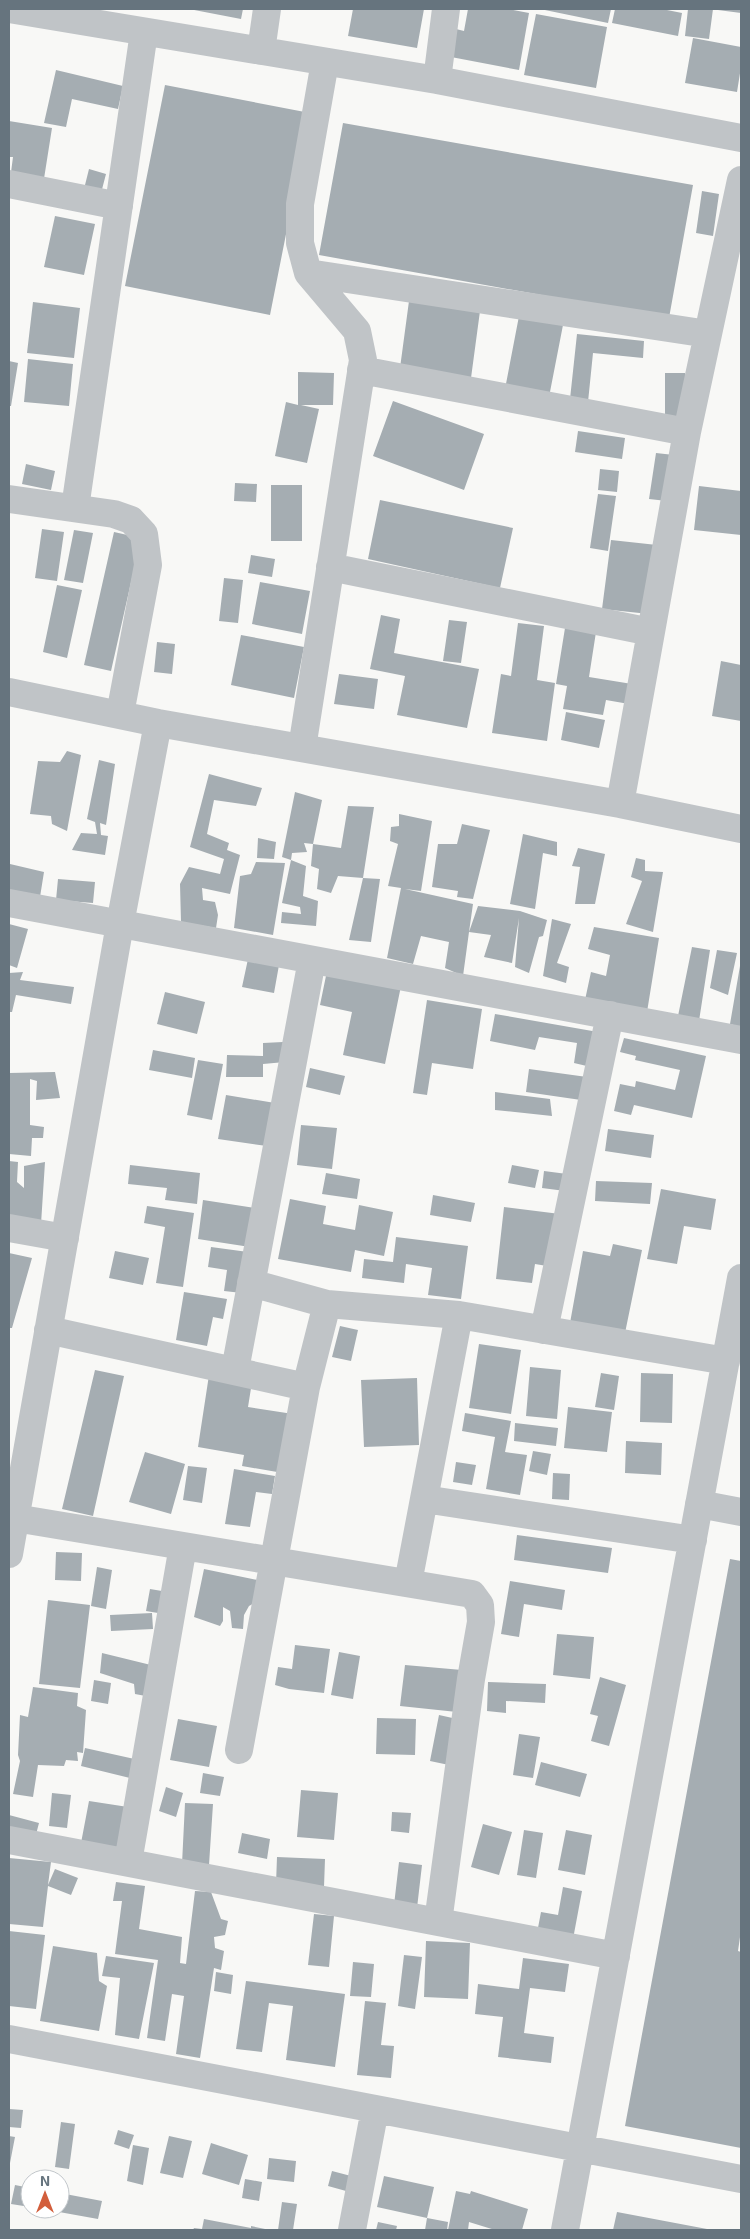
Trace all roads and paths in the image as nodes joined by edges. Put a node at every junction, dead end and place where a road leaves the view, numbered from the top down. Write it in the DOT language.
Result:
graph roads {
  1 [pos="267,9"];
  2 [pos="446,9"];
  3 [pos="9,10"];
  4 [pos="144,32"];
  5 [pos="261,51"];
  6 [pos="325,62"];
  7 [pos="436,80"];
  8 [pos="741,138"];
  9 [pos="741,180"];
  10 [pos="9,184"];
  11 [pos="119,206"];
  12 [pos="308,273"];
  13 [pos="708,334"];
  14 [pos="361,370"];
  15 [pos="687,432"];
  16 [pos="9,499"];
  17 [pos="75,508"];
  18 [pos="330,567"];
  19 [pos="651,632"];
  20 [pos="9,692"];
  21 [pos="120,714"];
  22 [pos="158,723"];
  23 [pos="302,748"];
  24 [pos="620,804"];
  25 [pos="741,829"];
  26 [pos="9,903"];
  27 [pos="120,924"];
  28 [pos="312,960"];
  29 [pos="610,1015"];
  30 [pos="741,1040"];
  31 [pos="9,1228"];
  32 [pos="64,1238"];
  33 [pos="741,1278"];
  34 [pos="251,1283"];
  35 [pos="327,1304"];
  36 [pos="459,1315"];
  37 [pos="48,1330"];
  38 [pos="544,1330"];
  39 [pos="726,1361"];
  40 [pos="235,1370"];
  41 [pos="306,1387"];
  42 [pos="20,1426"];
  43 [pos="424,1499"];
  44 [pos="699,1504"];
  45 [pos="741,1512"];
  46 [pos="15,1518"];
  47 [pos="693,1540"];
  48 [pos="183,1546"];
  49 [pos="9,1554"];
  50 [pos="273,1561"];
  51 [pos="408,1583"];
  52 [pos="238,1750"];
  53 [pos="9,1840"];
  54 [pos="128,1862"];
  55 [pos="438,1922"];
  56 [pos="616,1956"];
  57 [pos="9,2039"];
  58 [pos="375,2109"];
  59 [pos="581,2148"];
  60 [pos="741,2179"];
  61 [pos="352,2230"];
  62 [pos="565,2230"];
  1 -- 5 [label="street"];
  2 -- 7 [label="street"];
  3 -- 4 [label="street"];
  4 -- 5 [label="street"];
  4 -- 11 [label="street"];
  5 -- 6 [label="street"];
  6 -- 7 [label="street"];
  6 -- 12 [label="street"];
  7 -- 8 [label="street"];
  9 -- 13 [label="street"];
  10 -- 11 [label="street"];
  11 -- 17 [label="street"];
  12 -- 13 [label="street"];
  12 -- 14 [label="street"];
  13 -- 15 [label="street"];
  14 -- 15 [label="street"];
  14 -- 18 [label="street"];
  15 -- 19 [label="street"];
  16 -- 17 [label="street"];
  17 -- 21 [label="street"];
  18 -- 19 [label="street"];
  18 -- 23 [label="street"];
  19 -- 24 [label="street"];
  20 -- 21 [label="street"];
  21 -- 22 [label="street"];
  22 -- 23 [label="street"];
  22 -- 27 [label="street"];
  23 -- 24 [label="street"];
  24 -- 25 [label="street"];
  26 -- 27 [label="street"];
  27 -- 28 [label="street"];
  27 -- 32 [label="street"];
  28 -- 29 [label="street"];
  28 -- 34 [label="street"];
  29 -- 30 [label="street"];
  29 -- 38 [label="street"];
  31 -- 32 [label="street"];
  32 -- 37 [label="street"];
  33 -- 39 [label="street"];
  34 -- 35 [label="street"];
  34 -- 40 [label="street"];
  35 -- 36 [label="street"];
  35 -- 41 [label="street"];
  36 -- 38 [label="street"];
  36 -- 43 [label="street"];
  37 -- 40 [label="street"];
  37 -- 42 [label="street"];
  38 -- 39 [label="street"];
  39 -- 44 [label="street"];
  40 -- 41 [label="street"];
  41 -- 50 [label="street"];
  42 -- 46 [label="street"];
  43 -- 47 [label="street"];
  43 -- 51 [label="street"];
  44 -- 45 [label="street"];
  44 -- 47 [label="street"];
  46 -- 48 [label="street"];
  46 -- 49 [label="street"];
  47 -- 56 [label="street"];
  48 -- 50 [label="street"];
  48 -- 54 [label="street"];
  50 -- 51 [label="street"];
  50 -- 52 [label="street"];
  51 -- 55 [label="street"];
  53 -- 54 [label="street"];
  54 -- 55 [label="street"];
  55 -- 56 [label="street"];
  56 -- 59 [label="street"];
  57 -- 58 [label="street"];
  58 -- 59 [label="street"];
  58 -- 61 [label="street"];
  59 -- 60 [label="street"];
  59 -- 62 [label="street"];
}
